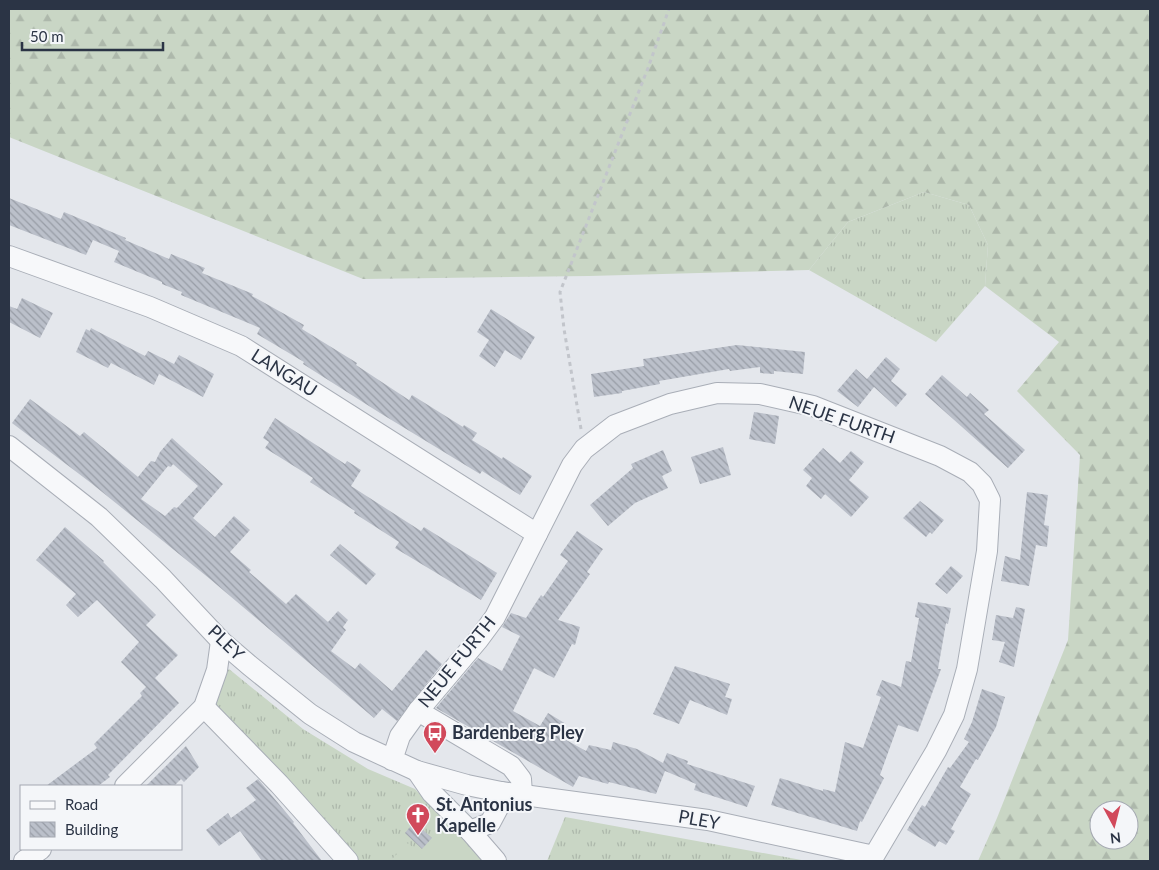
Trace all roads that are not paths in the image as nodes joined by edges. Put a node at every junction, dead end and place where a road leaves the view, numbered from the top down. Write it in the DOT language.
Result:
graph roads {
  1 [pos="9,256"];
  2 [pos="9,446"];
  3 [pos="537,534"];
  4 [pos="221,641"];
  5 [pos="204,707"];
  6 [pos="418,712"];
  7 [pos="392,760"];
  8 [pos="417,771"];
  9 [pos="126,785"];
  10 [pos="501,792"];
  11 [pos="522,794"];
  12 [pos="470,831"];
  13 [pos="40,850"];
  14 [pos="874,856"];
  15 [pos="24,861"];
  16 [pos="348,861"];
  17 [pos="496,861"];
  1 -- 3 [label="street, LANGAU"];
  2 -- 4 [label="street, PLEY"];
  3 -- 6 [label="street, NEUE FURTH"];
  3 -- 14 [label="street, NEUE FURTH"];
  4 -- 5 [label="street"];
  4 -- 7 [label="street, PLEY"];
  5 -- 9 [label="street"];
  5 -- 16 [label="street"];
  6 -- 7 [label="street, NEUE FURTH"];
  6 -- 11 [label="street"];
  7 -- 8 [label="street, PLEY"];
  8 -- 10 [label="street, PLEY"];
  8 -- 12 [label="street"];
  10 -- 11 [label="street, PLEY"];
  10 -- 12 [label="street"];
  11 -- 14 [label="street, PLEY"];
  12 -- 17 [label="street"];
  13 -- 15 [label="street"];
}
